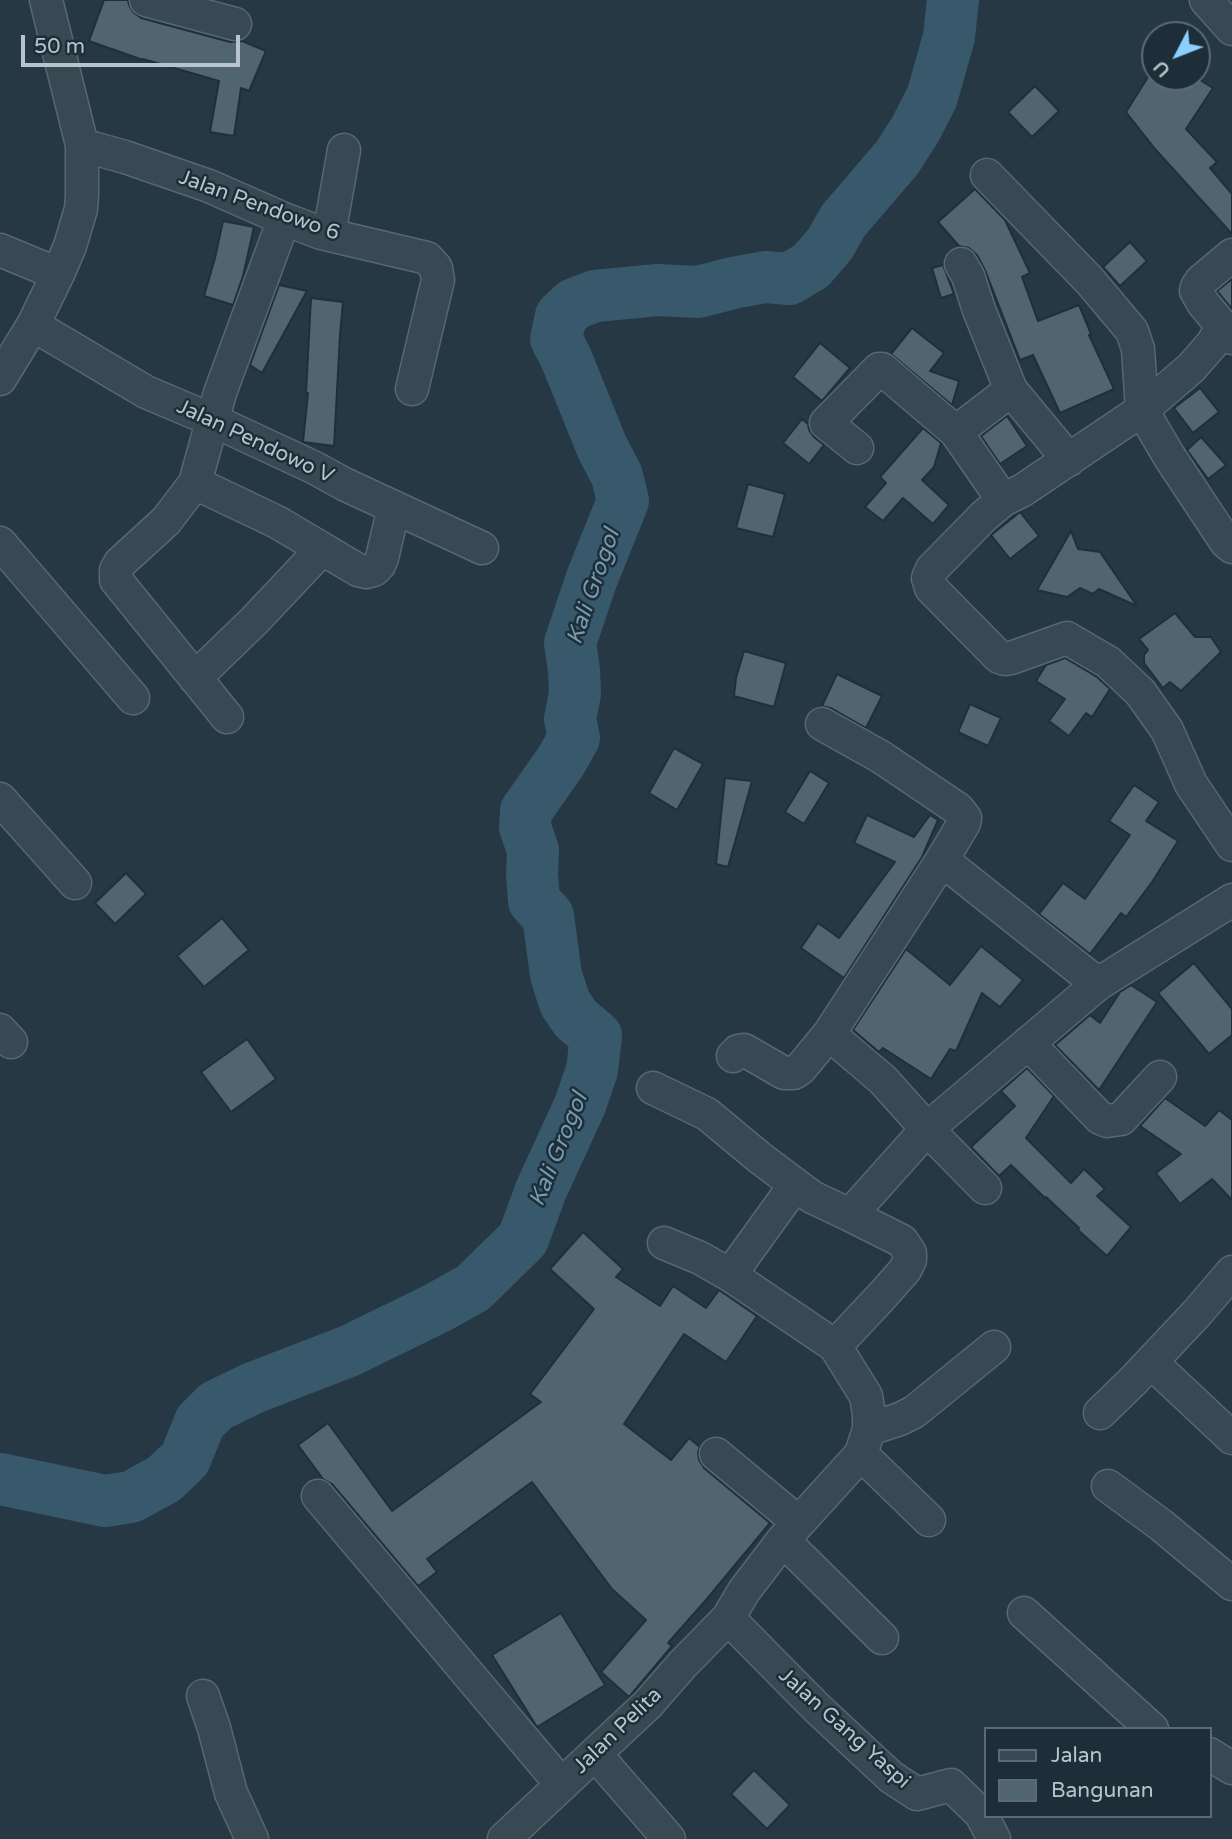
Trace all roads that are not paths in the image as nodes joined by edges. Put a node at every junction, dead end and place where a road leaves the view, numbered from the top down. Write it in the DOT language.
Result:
graph roads {
  1 [pos="46,0"];
  2 [pos="146,0"];
  3 [pos="1206,0"];
  4 [pos="235,24"];
  5 [pos="1232,29"];
  6 [pos="82,145"];
  7 [pos="344,149"];
  8 [pos="987,175"];
  9 [pos="284,219"];
  10 [pos="329,235"];
  11 [pos="0,250"];
  12 [pos="1232,255"];
  13 [pos="961,264"];
  14 [pos="58,274"];
  15 [pos="33,325"];
  16 [pos="1227,332"];
  17 [pos="0,379"];
  18 [pos="412,389"];
  19 [pos="1012,390"];
  20 [pos="1142,410"];
  21 [pos="212,420"];
  22 [pos="956,432"];
  23 [pos="857,448"];
  24 [pos="1069,460"];
  25 [pos="195,483"];
  26 [pos="1003,500"];
  27 [pos="394,507"];
  28 [pos="0,543"];
  29 [pos="1232,547"];
  30 [pos="482,548"];
  31 [pos="322,549"];
  32 [pos="195,678"];
  33 [pos="133,698"];
  34 [pos="227,717"];
  35 [pos="822,724"];
  36 [pos="0,799"];
  37 [pos="1232,845"];
  38 [pos="942,860"];
  39 [pos="75,883"];
  40 [pos="1232,900"];
  41 [pos="1098,984"];
  42 [pos="829,1034"];
  43 [pos="1028,1043"];
  44 [pos="733,1056"];
  45 [pos="1160,1077"];
  46 [pos="653,1088"];
  47 [pos="927,1129"];
  48 [pos="795,1185"];
  49 [pos="985,1188"];
  50 [pos="850,1215"];
  51 [pos="664,1242"];
  52 [pos="1232,1272"];
  53 [pos="730,1275"];
  54 [pos="835,1346"];
  55 [pos="994,1347"];
  56 [pos="1152,1362"];
  57 [pos="1100,1413"];
  58 [pos="1232,1438"];
  59 [pos="865,1441"];
  60 [pos="716,1454"];
  61 [pos="1108,1486"];
  62 [pos="318,1496"];
  63 [pos="929,1520"];
  64 [pos="790,1531"];
  65 [pos="1232,1584"];
  66 [pos="1024,1614"];
  67 [pos="728,1618"];
  68 [pos="882,1638"];
  69 [pos="203,1696"];
  70 [pos="1150,1727"];
  71 [pos="596,1755"];
  72 [pos="1211,1755"];
  73 [pos="1232,1768"];
  74 [pos="562,1785"];
  75 [pos="252,1839"];
  76 [pos="504,1839"];
  77 [pos="669,1839"];
  78 [pos="994,1839"];
  1 -- 6 [label="street"];
  2 -- 4 [label="street"];
  3 -- 5 [label="street"];
  6 -- 9 [label="street, Jalan Pendowo 6"];
  6 -- 14 [label="street"];
  7 -- 10 [label="street"];
  8 -- 20 [label="street"];
  9 -- 10 [label="street, Jalan Pendowo 6"];
  9 -- 21 [label="street"];
  10 -- 18 [label="street, Jalan Pendowo 6"];
  11 -- 14 [label="street"];
  12 -- 16 [label="street"];
  13 -- 19 [label="street"];
  14 -- 15 [label="street"];
  15 -- 17 [label="street"];
  15 -- 21 [label="street, Jalan Pendowo V"];
  16 -- 20 [label="street"];
  19 -- 22 [label="street"];
  19 -- 24 [label="street"];
  20 -- 24 [label="street"];
  20 -- 29 [label="street"];
  21 -- 25 [label="street"];
  21 -- 27 [label="street, Jalan Pendowo V"];
  22 -- 23 [label="street"];
  22 -- 26 [label="street"];
  24 -- 26 [label="street"];
  25 -- 31 [label="street"];
  25 -- 32 [label="street"];
  26 -- 37 [label="street"];
  27 -- 30 [label="street, Jalan Pendowo V"];
  27 -- 31 [label="street"];
  28 -- 33 [label="street"];
  31 -- 32 [label="street"];
  32 -- 34 [label="street"];
  35 -- 38 [label="street"];
  36 -- 39 [label="street"];
  38 -- 41 [label="street"];
  38 -- 42 [label="street"];
  40 -- 41 [label="street"];
  41 -- 43 [label="street"];
  42 -- 44 [label="street"];
  42 -- 47 [label="street"];
  43 -- 45 [label="street"];
  43 -- 47 [label="street"];
  46 -- 48 [label="street"];
  47 -- 49 [label="street"];
  47 -- 50 [label="street"];
  48 -- 50 [label="street"];
  48 -- 53 [label="street"];
  50 -- 54 [label="street"];
  51 -- 53 [label="street"];
  52 -- 56 [label="street"];
  53 -- 54 [label="street"];
  54 -- 59 [label="street"];
  55 -- 59 [label="street"];
  56 -- 57 [label="street"];
  56 -- 58 [label="street"];
  59 -- 63 [label="street"];
  59 -- 64 [label="street, Jalan Pelita"];
  60 -- 64 [label="street"];
  61 -- 65 [label="street"];
  62 -- 74 [label="street"];
  64 -- 67 [label="street, Jalan Pelita"];
  64 -- 68 [label="street"];
  66 -- 70 [label="street"];
  67 -- 71 [label="street, Jalan Pelita"];
  67 -- 78 [label="street, Jalan Gang Yaspi"];
  69 -- 75 [label="street"];
  71 -- 74 [label="street, Jalan Pelita"];
  71 -- 77 [label="street"];
  72 -- 73 [label="street"];
  74 -- 76 [label="street, Jalan Pelita"];
}
